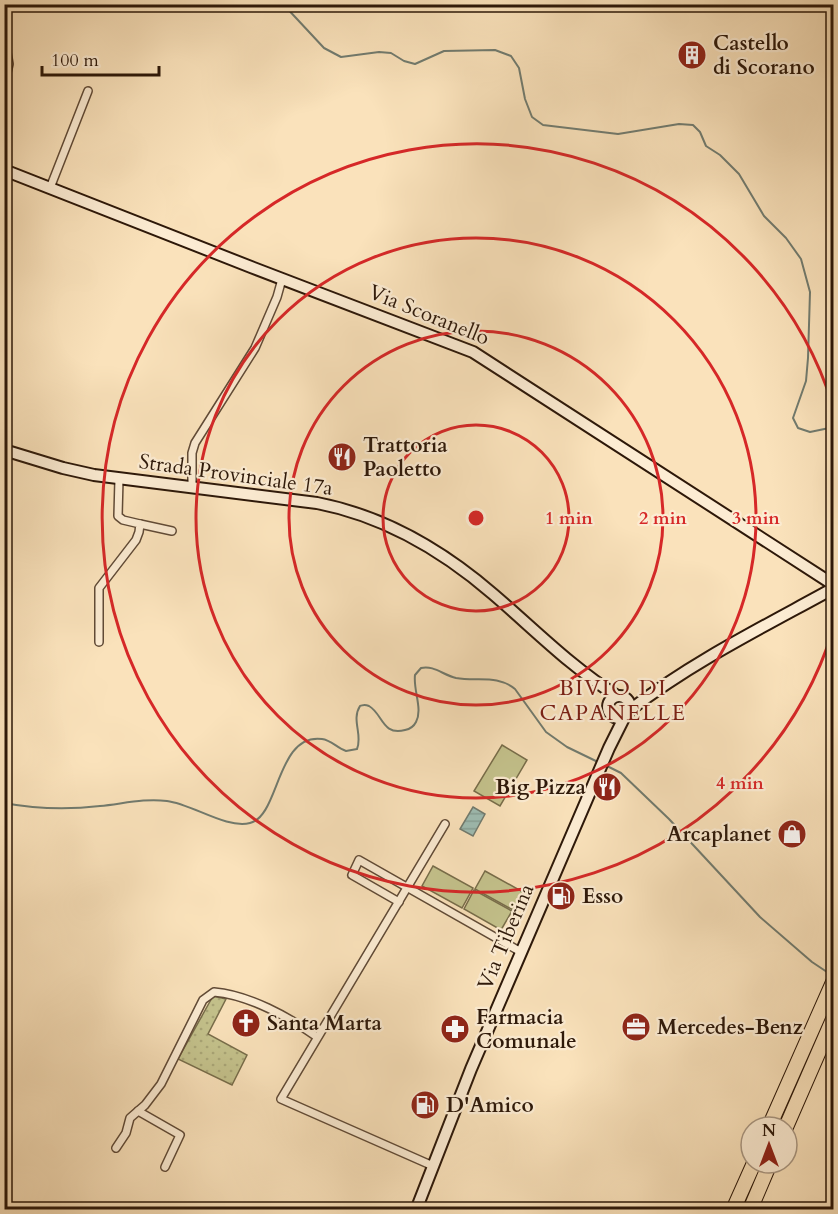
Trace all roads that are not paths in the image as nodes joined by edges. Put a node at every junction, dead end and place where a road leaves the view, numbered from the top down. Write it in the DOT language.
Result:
graph roads {
  1 [pos="5,42"];
  2 [pos="4,85"];
  3 [pos="88,91"];
  4 [pos="4,170"];
  5 [pos="50,188"];
  6 [pos="282,279"];
  7 [pos="4,450"];
  8 [pos="119,479"];
  9 [pos="192,488"];
  10 [pos="140,524"];
  11 [pos="172,531"];
  12 [pos="834,586"];
  13 [pos="99,642"];
  14 [pos="591,680"];
  15 [pos="654,691"];
  16 [pos="620,696"];
  17 [pos="608,709"];
  18 [pos="627,713"];
  19 [pos="610,746"];
  20 [pos="445,824"];
  21 [pos="407,888"];
  22 [pos="399,902"];
  23 [pos="521,952"];
  24 [pos="832,984"];
  25 [pos="834,1017"];
  26 [pos="317,1037"];
  27 [pos="138,1111"];
  28 [pos="774,1115"];
  29 [pos="791,1115"];
  30 [pos="116,1148"];
  31 [pos="433,1166"];
  32 [pos="165,1167"];
  33 [pos="749,1175"];
  34 [pos="765,1175"];
  35 [pos="416,1209"];
  36 [pos="733,1209"];
  37 [pos="750,1209"];
  1 -- 2 [label="street"];
  3 -- 5 [label="street"];
  4 -- 5 [label="main road, Via Scoranello"];
  5 -- 6 [label="main road, Via Scoranello"];
  6 -- 9 [label="street"];
  6 -- 12 [label="main road, Via Scoranello"];
  7 -- 8 [label="main road, Strada Provinciale 17a"];
  8 -- 9 [label="main road, Strada Provinciale 17a"];
  8 -- 10 [label="street"];
  9 -- 14 [label="main road, Strada Provinciale 17a"];
  10 -- 11 [label="street"];
  10 -- 13 [label="street"];
  12 -- 15 [label="main road, Via Tiberina"];
  14 -- 16 [label="main road"];
  14 -- 17 [label="main road"];
  15 -- 16 [label="main road"];
  15 -- 18 [label="main road, Via Tiberina"];
  16 -- 17 [label="main road"];
  16 -- 18 [label="main road"];
  17 -- 18 [label="main road"];
  17 -- 19 [label="main road"];
  18 -- 19 [label="main road, Via Tiberina"];
  19 -- 23 [label="main road, Via Tiberina"];
  20 -- 21 [label="street"];
  21 -- 22 [label="street"];
  21 -- 22 [label="street"];
  21 -- 23 [label="street"];
  22 -- 26 [label="street"];
  23 -- 31 [label="main road, Via Tiberina"];
  24 -- 28 [label="highway"];
  25 -- 29 [label="highway"];
  26 -- 27 [label="street"];
  26 -- 31 [label="street"];
  27 -- 30 [label="street"];
  27 -- 32 [label="street"];
  31 -- 35 [label="main road, Via Tiberina"];
  33 -- 36 [label="highway"];
  34 -- 37 [label="highway"];
}
